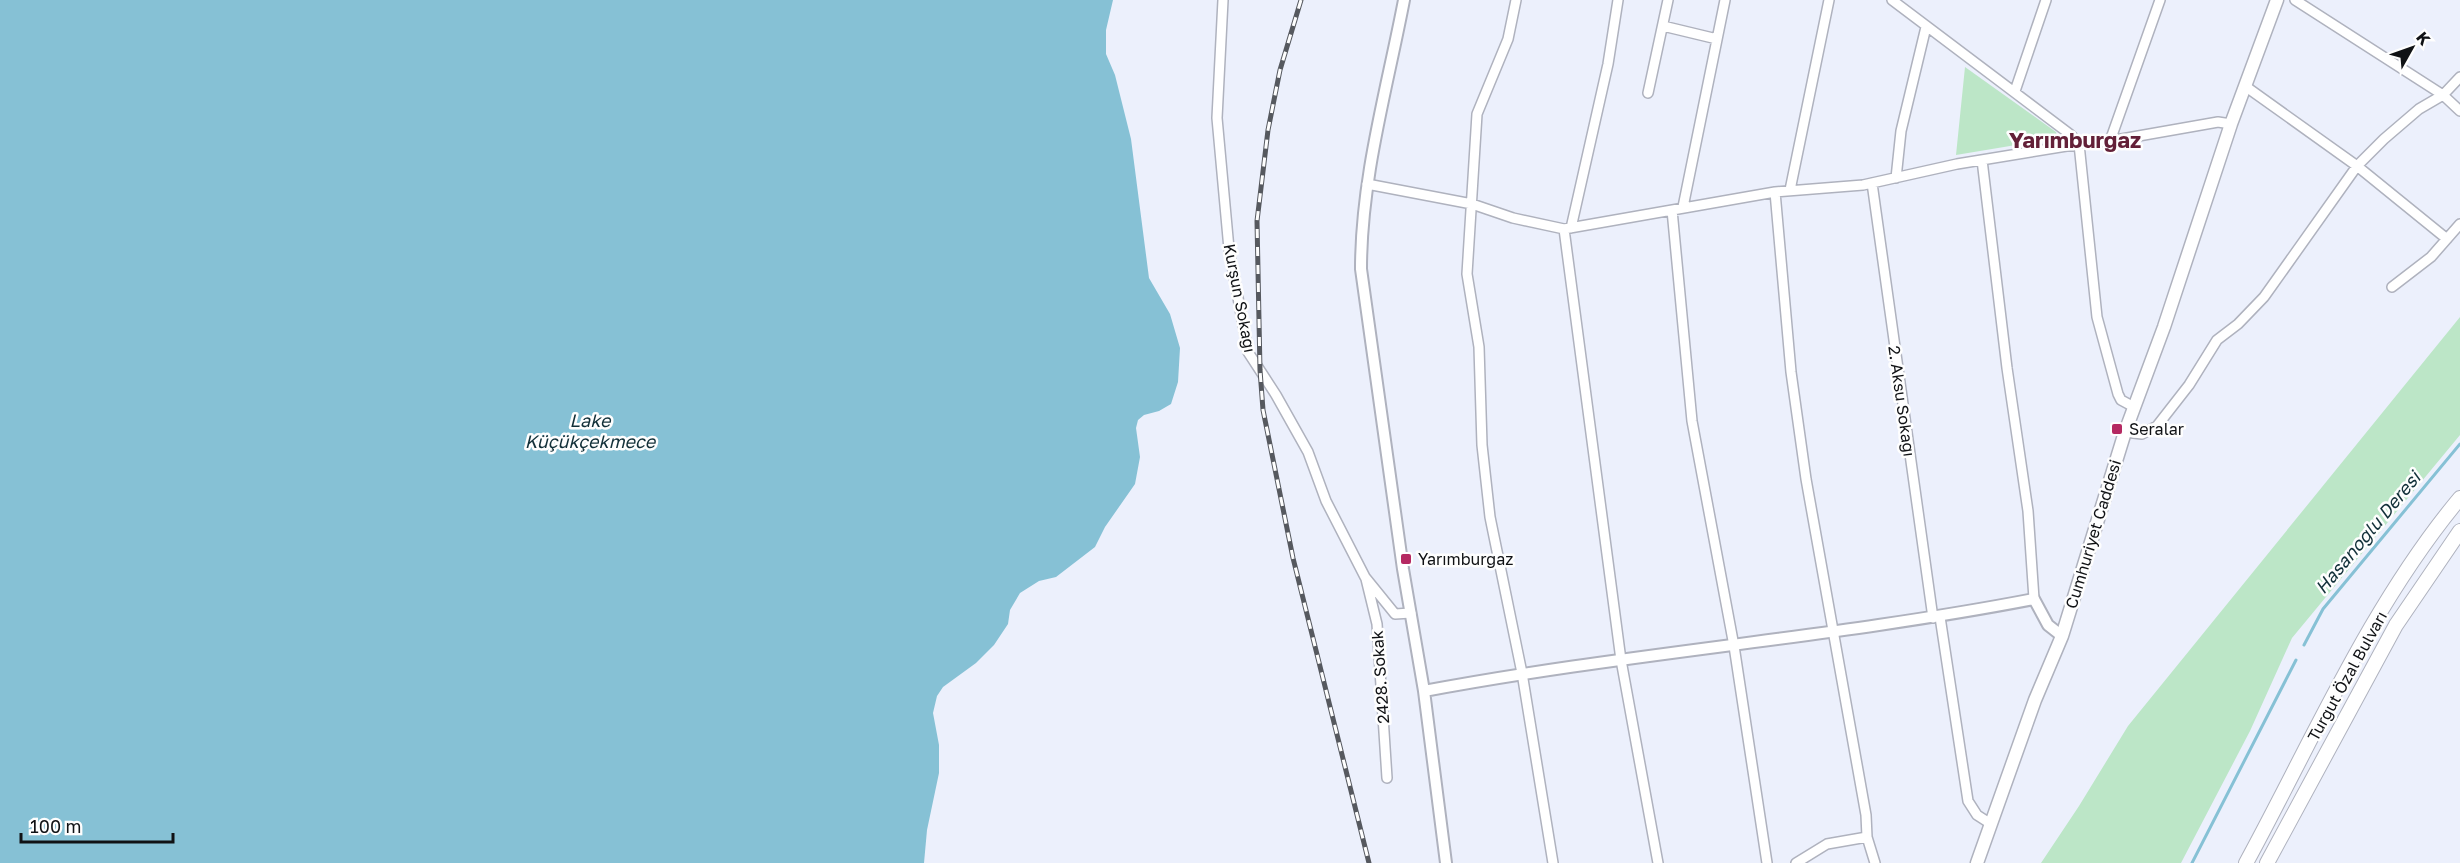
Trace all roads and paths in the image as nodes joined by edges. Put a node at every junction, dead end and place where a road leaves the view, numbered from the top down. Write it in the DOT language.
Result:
graph roads {
  1 [pos="1223,0"];
  2 [pos="1404,0"];
  3 [pos="1516,0"];
  4 [pos="1618,0"];
  5 [pos="1668,0"];
  6 [pos="1725,0"];
  7 [pos="1829,0"];
  8 [pos="1892,0"];
  9 [pos="2046,0"];
  10 [pos="2160,0"];
  11 [pos="2277,0"];
  12 [pos="2295,0"];
  13 [pos="1663,26"];
  14 [pos="1926,27"];
  15 [pos="1717,39"];
  16 [pos="2460,77"];
  17 [pos="2245,86"];
  18 [pos="2015,91"];
  19 [pos="1648,93"];
  20 [pos="2443,95"];
  21 [pos="2460,111"];
  22 [pos="2230,124"];
  23 [pos="2110,141"];
  24 [pos="2079,144"];
  25 [pos="1982,160"];
  26 [pos="2357,166"];
  27 [pos="1896,178"];
  28 [pos="1872,183"];
  29 [pos="1367,184"];
  30 [pos="1790,190"];
  31 [pos="1775,192"];
  32 [pos="1472,204"];
  33 [pos="1683,207"];
  34 [pos="1672,210"];
  35 [pos="2460,224"];
  36 [pos="1567,229"];
  37 [pos="2447,239"];
  38 [pos="2392,287"];
  39 [pos="2134,407"];
  40 [pos="2124,432"];
  41 [pos="2460,498"];
  42 [pos="2460,531"];
  43 [pos="1365,577"];
  44 [pos="2034,599"];
  45 [pos="1411,614"];
  46 [pos="1937,617"];
  47 [pos="1834,630"];
  48 [pos="2062,636"];
  49 [pos="1734,646"];
  50 [pos="1621,660"];
  51 [pos="1522,673"];
  52 [pos="1424,692"];
  53 [pos="1388,777"];
  54 [pos="1991,824"];
  55 [pos="1867,837"];
  56 [pos="1446,863"];
  57 [pos="1553,863"];
  58 [pos="1658,863"];
  59 [pos="1767,863"];
  60 [pos="1796,863"];
  61 [pos="1875,863"];
  62 [pos="1977,863"];
  63 [pos="2246,863"];
  64 [pos="2267,863"];
  1 -- 43 [label="street, Kurşun Sokağı"];
  2 -- 29 [label="street"];
  3 -- 32 [label="street"];
  4 -- 36 [label="street"];
  5 -- 13 [label="street"];
  6 -- 15 [label="street"];
  7 -- 30 [label="street"];
  8 -- 14 [label="street"];
  9 -- 18 [label="street"];
  10 -- 23 [label="street"];
  11 -- 17 [label="main road, Cumhuriyet Caddesi"];
  12 -- 20 [label="street"];
  13 -- 15 [label="street"];
  13 -- 19 [label="street"];
  14 -- 18 [label="street"];
  14 -- 27 [label="street"];
  15 -- 33 [label="street"];
  16 -- 20 [label="street"];
  17 -- 22 [label="main road, Cumhuriyet Caddesi"];
  17 -- 26 [label="street"];
  18 -- 24 [label="street"];
  20 -- 21 [label="street"];
  20 -- 26 [label="street"];
  22 -- 23 [label="street"];
  22 -- 39 [label="main road, Cumhuriyet Caddesi"];
  23 -- 24 [label="street"];
  24 -- 25 [label="street"];
  24 -- 39 [label="street"];
  25 -- 27 [label="street"];
  25 -- 44 [label="street"];
  26 -- 37 [label="street"];
  26 -- 40 [label="street"];
  27 -- 28 [label="street"];
  28 -- 30 [label="street"];
  28 -- 46 [label="street, 2. Aksu Sokağı"];
  29 -- 32 [label="street"];
  29 -- 45 [label="street"];
  30 -- 31 [label="street"];
  31 -- 33 [label="street"];
  31 -- 47 [label="street"];
  32 -- 36 [label="street"];
  32 -- 51 [label="street"];
  33 -- 34 [label="street"];
  34 -- 36 [label="street"];
  34 -- 49 [label="street"];
  35 -- 37 [label="street"];
  36 -- 50 [label="street"];
  37 -- 38 [label="street"];
  39 -- 40 [label="main road, Cumhuriyet Caddesi"];
  40 -- 48 [label="main road, Cumhuriyet Caddesi"];
  41 -- 63 [label="main road, Turgut Özal Bulvarı"];
  42 -- 64 [label="main road, Turgut Özal Bulvarı"];
  43 -- 45 [label="street, Kurşun Sokağı"];
  43 -- 53 [label="street, 2428. Sokak"];
  44 -- 46 [label="street"];
  44 -- 48 [label="street"];
  45 -- 52 [label="street"];
  46 -- 47 [label="street"];
  46 -- 54 [label="street, 2. Aksu Sokağı"];
  47 -- 49 [label="street"];
  47 -- 55 [label="street"];
  48 -- 54 [label="main road, Cumhuriyet Caddesi"];
  49 -- 50 [label="street"];
  49 -- 59 [label="street"];
  50 -- 51 [label="street"];
  50 -- 58 [label="street"];
  51 -- 52 [label="street"];
  51 -- 57 [label="street"];
  52 -- 56 [label="street"];
  54 -- 62 [label="main road, Cumhuriyet Caddesi"];
  55 -- 60 [label="street"];
  55 -- 61 [label="street"];
}
